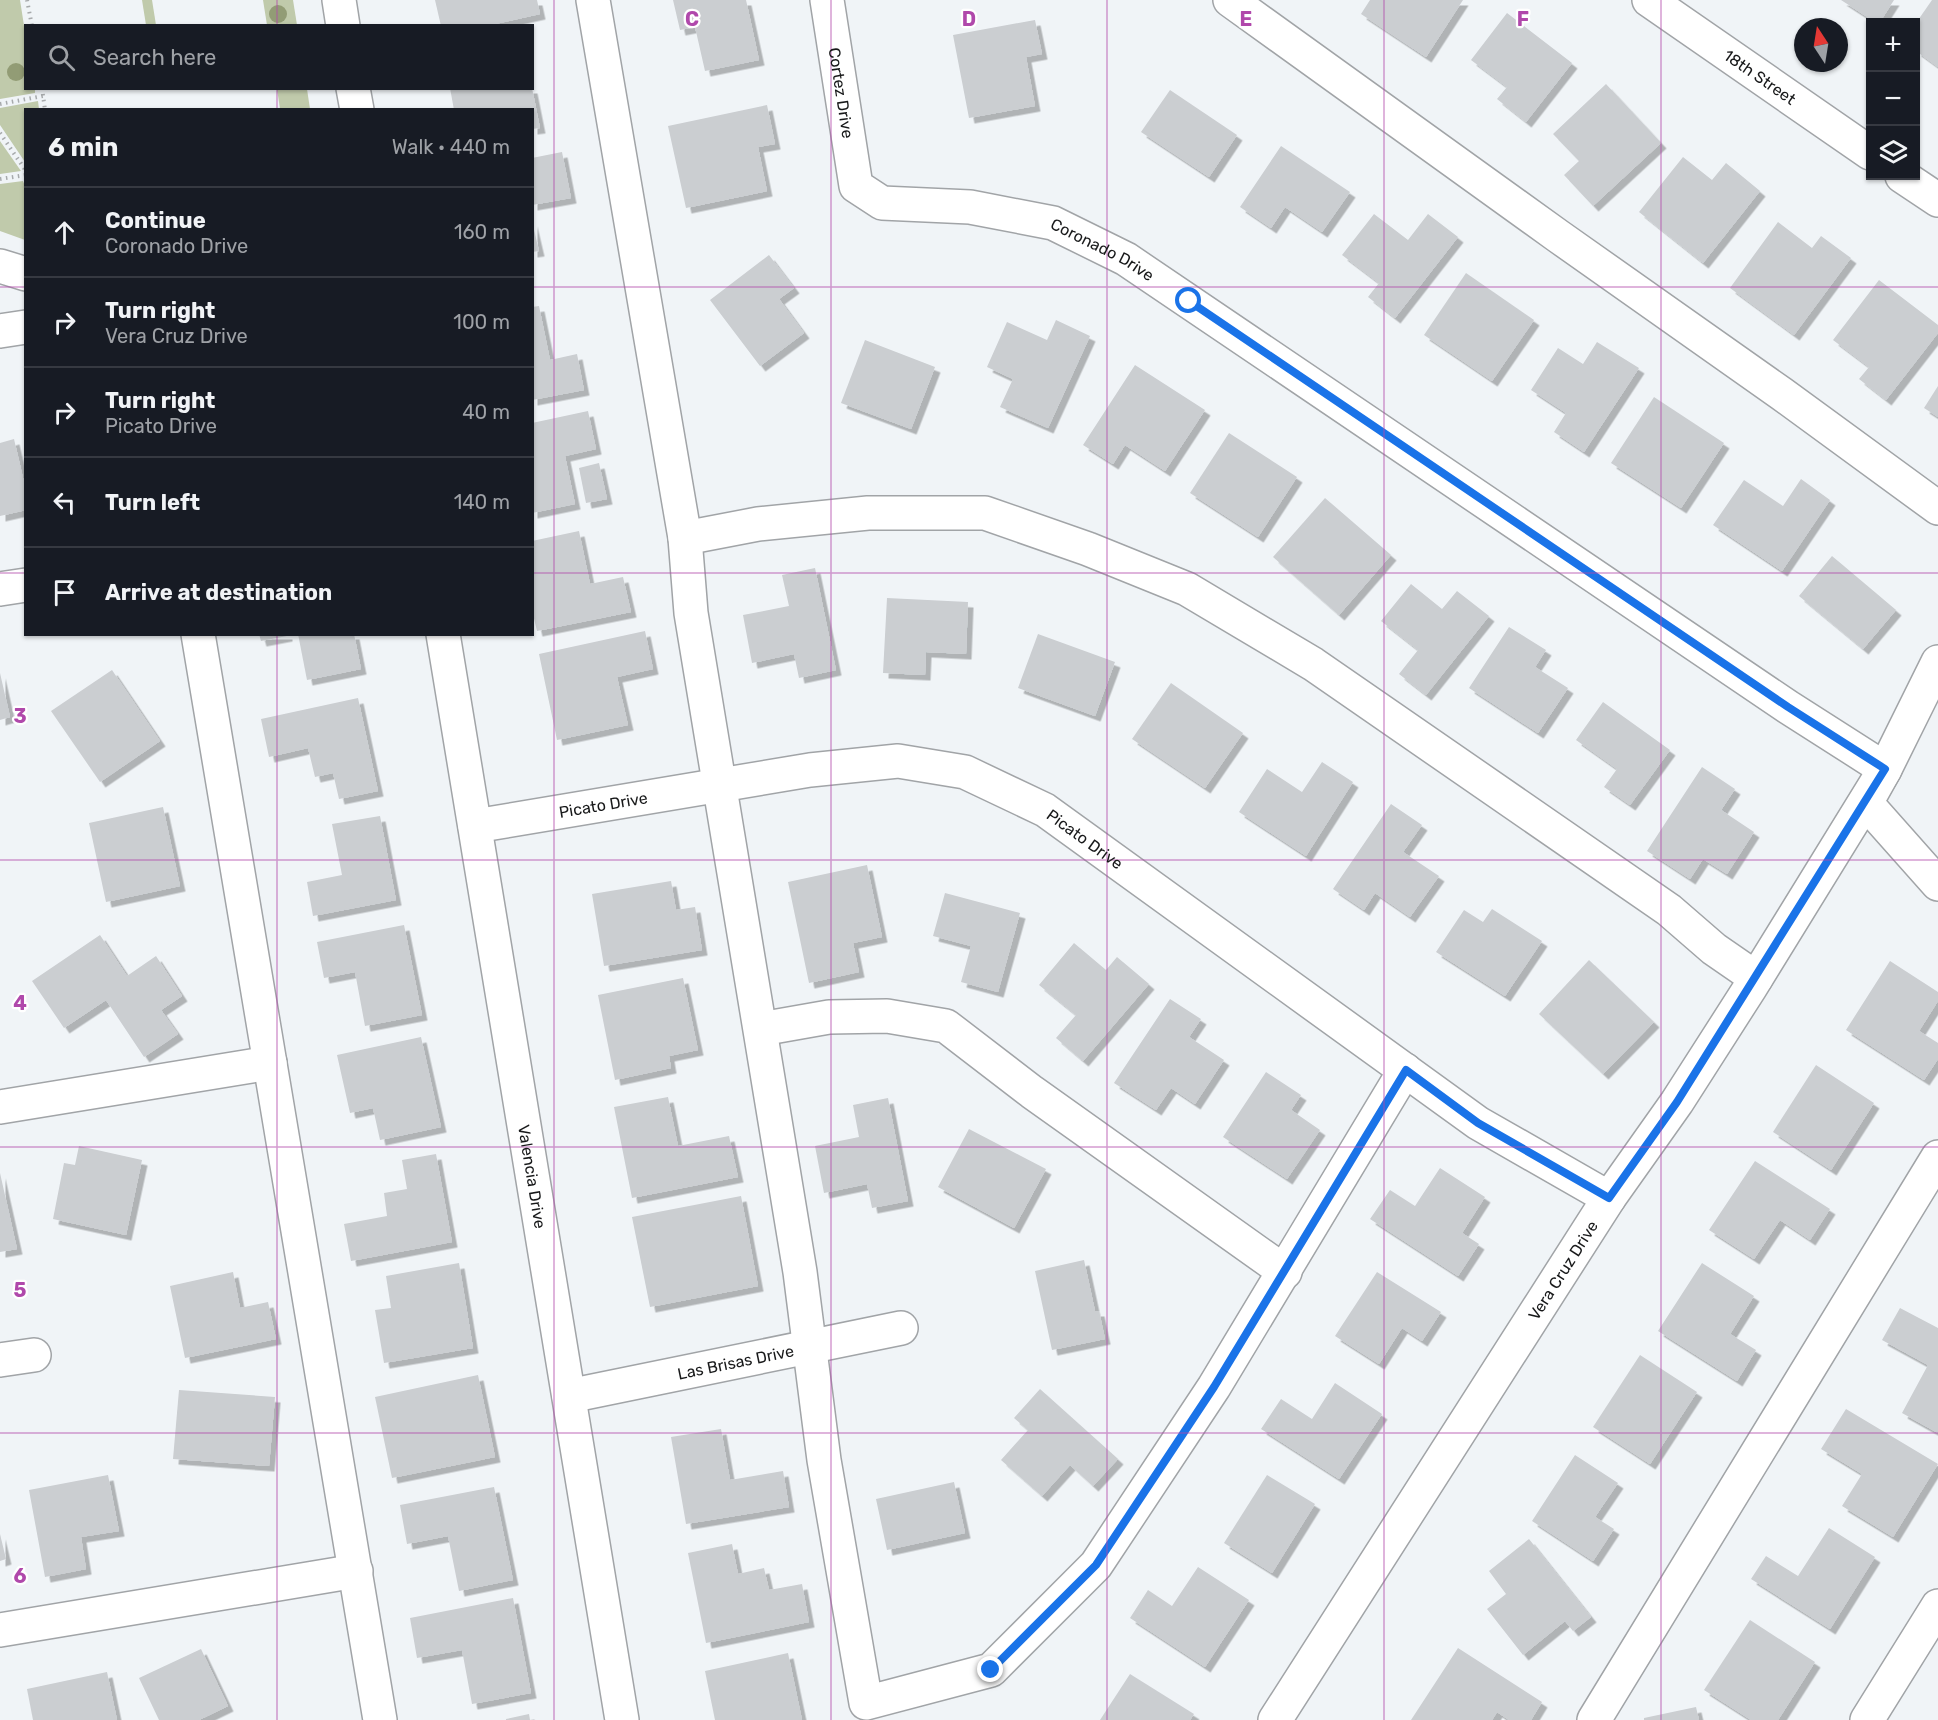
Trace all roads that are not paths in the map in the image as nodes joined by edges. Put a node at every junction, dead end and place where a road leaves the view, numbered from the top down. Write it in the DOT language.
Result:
graph roads {
  1 [pos="339,0"];
  2 [pos="593,0"];
  3 [pos="827,0"];
  4 [pos="1230,0"];
  5 [pos="1649,0"];
  6 [pos="343,24"];
  7 [pos="353,90"];
  8 [pos="357,108"];
  9 [pos="1866,150"];
  10 [pos="1908,180"];
  11 [pos="856,186"];
  12 [pos="1938,200"];
  13 [pos="0,266"];
  14 [pos="24,273"];
  15 [pos="24,327"];
  16 [pos="0,331"];
  17 [pos="1938,508"];
  18 [pos="685,538"];
  19 [pos="24,585"];
  20 [pos="0,589"];
  21 [pos="198,636"];
  22 [pos="443,636"];
  23 [pos="1938,662"];
  24 [pos="1885,769"];
  25 [pos="720,786"];
  26 [pos="475,826"];
  27 [pos="1938,884"];
  28 [pos="1756,978"];
  29 [pos="761,1029"];
  30 [pos="270,1064"];
  31 [pos="1406,1070"];
  32 [pos="0,1107"];
  33 [pos="1938,1157"];
  34 [pos="1609,1198"];
  35 [pos="1285,1272"];
  36 [pos="901,1328"];
  37 [pos="809,1347"];
  38 [pos="34,1355"];
  39 [pos="0,1360"];
  40 [pos="569,1396"];
  41 [pos="356,1571"];
  42 [pos="1938,1606"];
  43 [pos="0,1630"];
  44 [pos="868,1712"];
  45 [pos="381,1720"];
  46 [pos="622,1720"];
  47 [pos="1275,1720"];
  48 [pos="1594,1720"];
  49 [pos="1867,1720"];
  1 -- 6 [label="street"];
  2 -- 18 [label="street"];
  3 -- 11 [label="street, Cortez Drive"];
  4 -- 17 [label="street"];
  5 -- 9 [label="street, 18th Street"];
  7 -- 8 [label="street"];
  10 -- 12 [label="street"];
  11 -- 24 [label="street, Coronado Drive"];
  13 -- 14 [label="street"];
  15 -- 16 [label="street"];
  18 -- 25 [label="street"];
  18 -- 28 [label="street"];
  19 -- 20 [label="street"];
  21 -- 30 [label="street"];
  22 -- 26 [label="street, Valencia Drive"];
  23 -- 24 [label="street, Vera Cruz Drive"];
  24 -- 27 [label="street"];
  24 -- 28 [label="street, Vera Cruz Drive"];
  25 -- 26 [label="street, Picato Drive"];
  25 -- 29 [label="street"];
  25 -- 31 [label="street, Picato Drive"];
  26 -- 40 [label="street, Valencia Drive"];
  28 -- 34 [label="street, Vera Cruz Drive"];
  29 -- 35 [label="street"];
  29 -- 37 [label="street"];
  30 -- 32 [label="street"];
  30 -- 41 [label="street"];
  31 -- 34 [label="street, Picato Drive"];
  31 -- 35 [label="street"];
  33 -- 48 [label="street"];
  34 -- 47 [label="street, Vera Cruz Drive"];
  35 -- 44 [label="street"];
  36 -- 37 [label="street, Las Brisas Drive"];
  37 -- 40 [label="street, Las Brisas Drive"];
  37 -- 44 [label="street"];
  38 -- 39 [label="street"];
  40 -- 46 [label="street, Valencia Drive"];
  41 -- 43 [label="street"];
  41 -- 45 [label="street"];
  42 -- 49 [label="street"];
}
